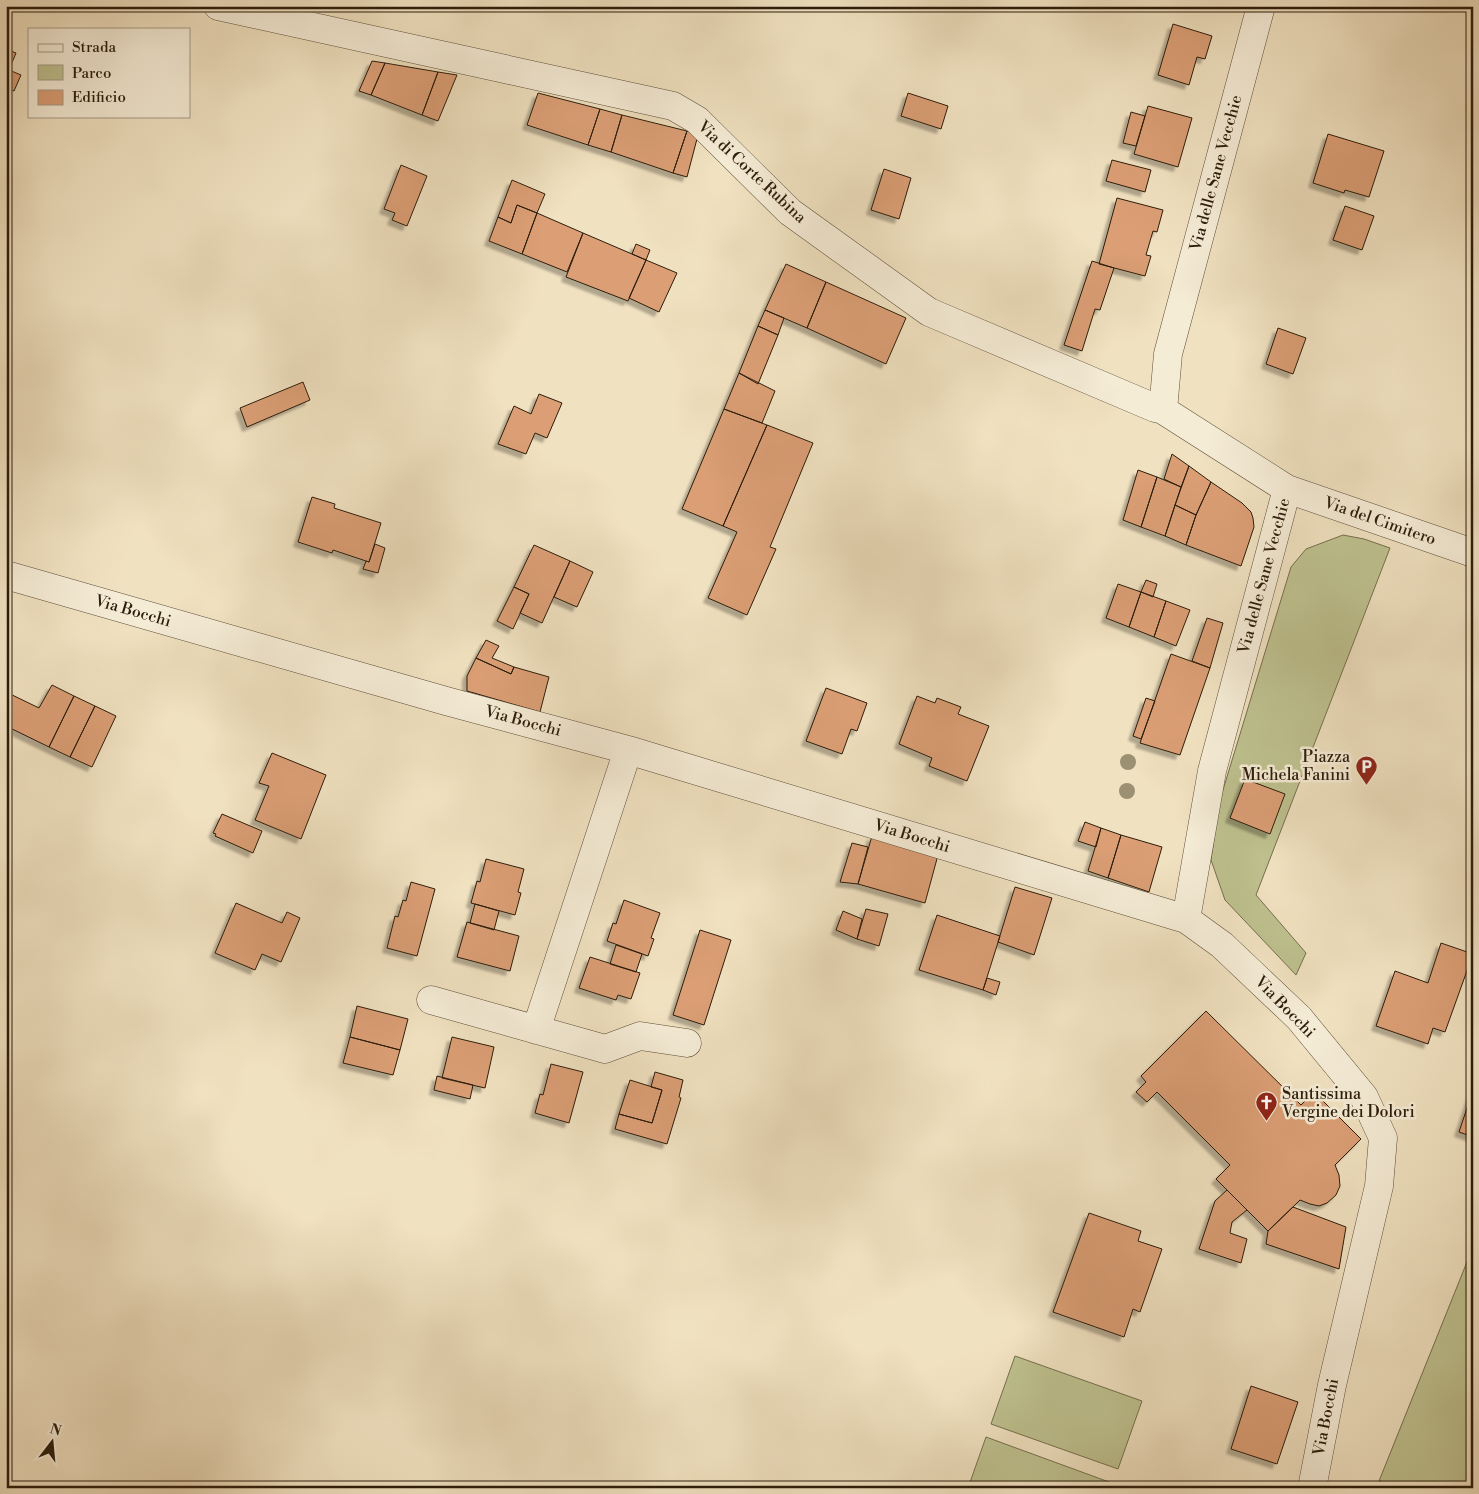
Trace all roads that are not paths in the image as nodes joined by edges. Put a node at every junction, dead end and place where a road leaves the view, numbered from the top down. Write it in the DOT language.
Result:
graph roads {
  1 [pos="218,6"];
  2 [pos="1260,6"];
  3 [pos="1163,410"];
  4 [pos="1287,489"];
  5 [pos="1473,553"];
  6 [pos="6,575"];
  7 [pos="628,750"];
  8 [pos="1186,919"];
  9 [pos="430,1000"];
  10 [pos="536,1030"];
  11 [pos="686,1043"];
  12 [pos="1312,1488"];
  1 -- 3 [label="street, Via di Corte Rubina"];
  2 -- 3 [label="street, Via delle Sane Vecchie"];
  3 -- 4 [label="street, Via delle Sane Vecchie"];
  4 -- 5 [label="street, Via del Cimitero"];
  4 -- 8 [label="street, Via delle Sane Vecchie"];
  6 -- 7 [label="street, Via Bocchi"];
  7 -- 8 [label="street, Via Bocchi"];
  7 -- 10 [label="street"];
  8 -- 12 [label="street, Via Bocchi"];
  9 -- 10 [label="street"];
  10 -- 11 [label="street"];
}
